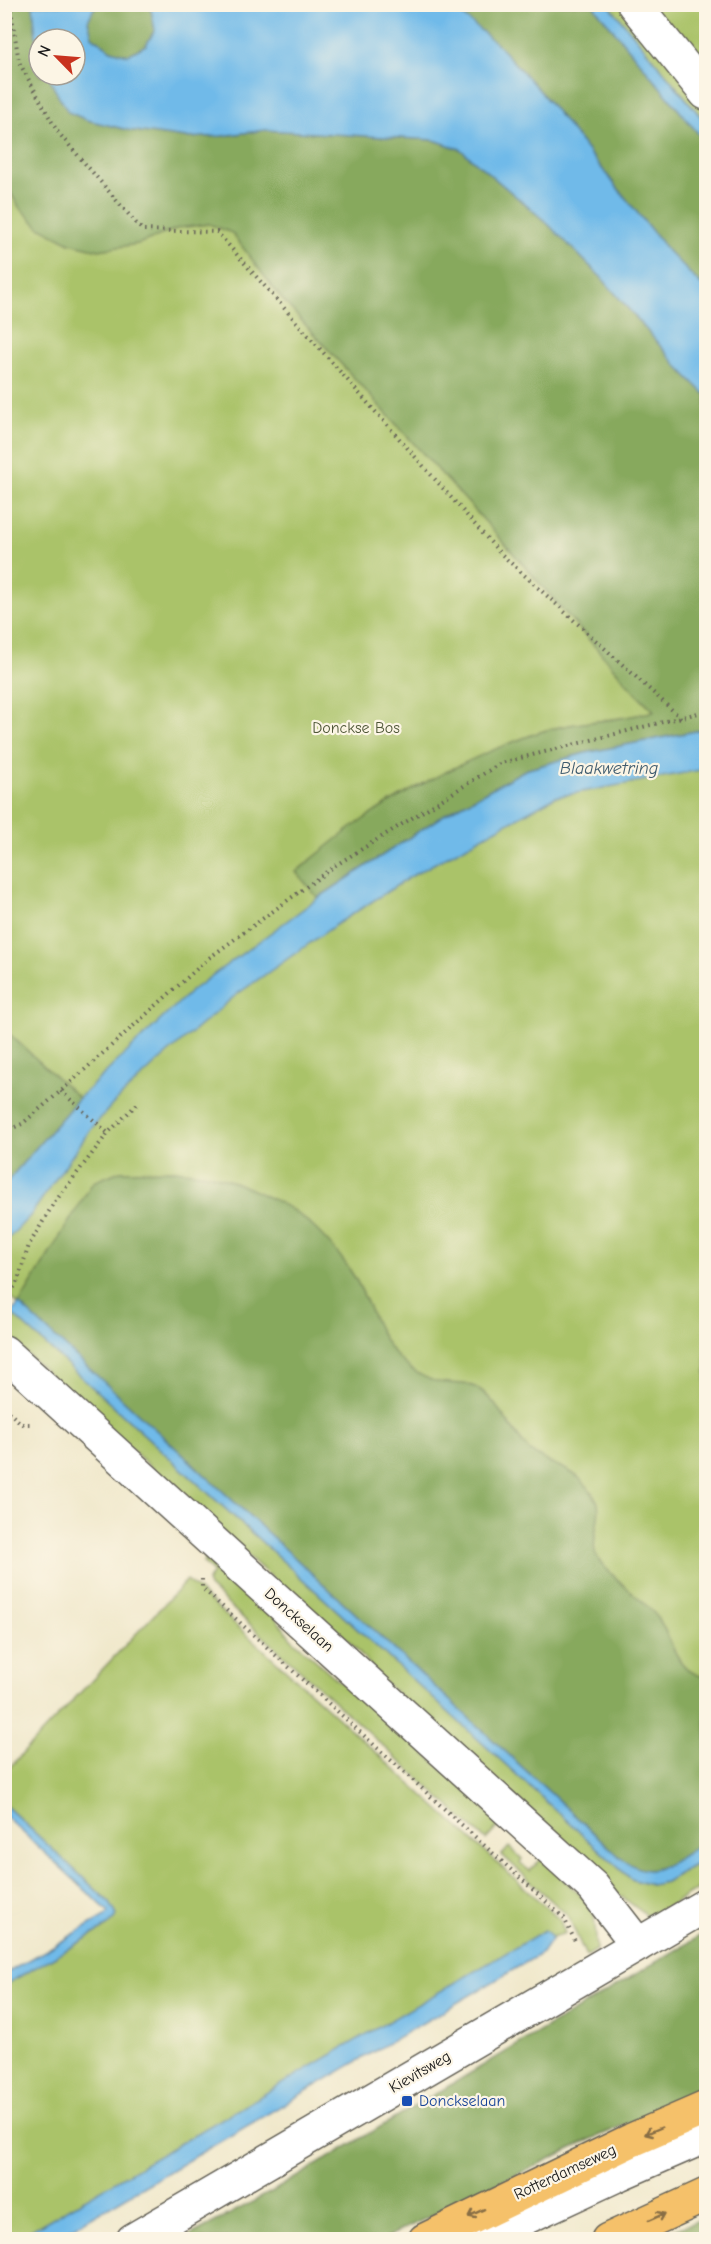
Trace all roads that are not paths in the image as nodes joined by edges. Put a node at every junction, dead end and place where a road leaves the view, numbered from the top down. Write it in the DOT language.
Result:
graph roads {
  1 [pos="634,4"];
  2 [pos="706,93"];
  3 [pos="4,1352"];
  4 [pos="706,1905"];
  5 [pos="638,1946"];
  6 [pos="706,2108"];
  7 [pos="706,2136"];
  8 [pos="706,2195"];
  9 [pos="133,2240"];
  10 [pos="425,2240"];
  11 [pos="477,2240"];
  12 [pos="608,2240"];
  1 -- 2 [label="street"];
  3 -- 5 [label="street, Donckselaan"];
  4 -- 5 [label="street, Kievitsweg"];
  5 -- 9 [label="street, Kievitsweg"];
  6 -- 10 [label="main road, Rotterdamseweg, one-way"];
  7 -- 11 [label="street, Rotterdamseweg"];
  12 -- 8 [label="main road, one-way"];
}
